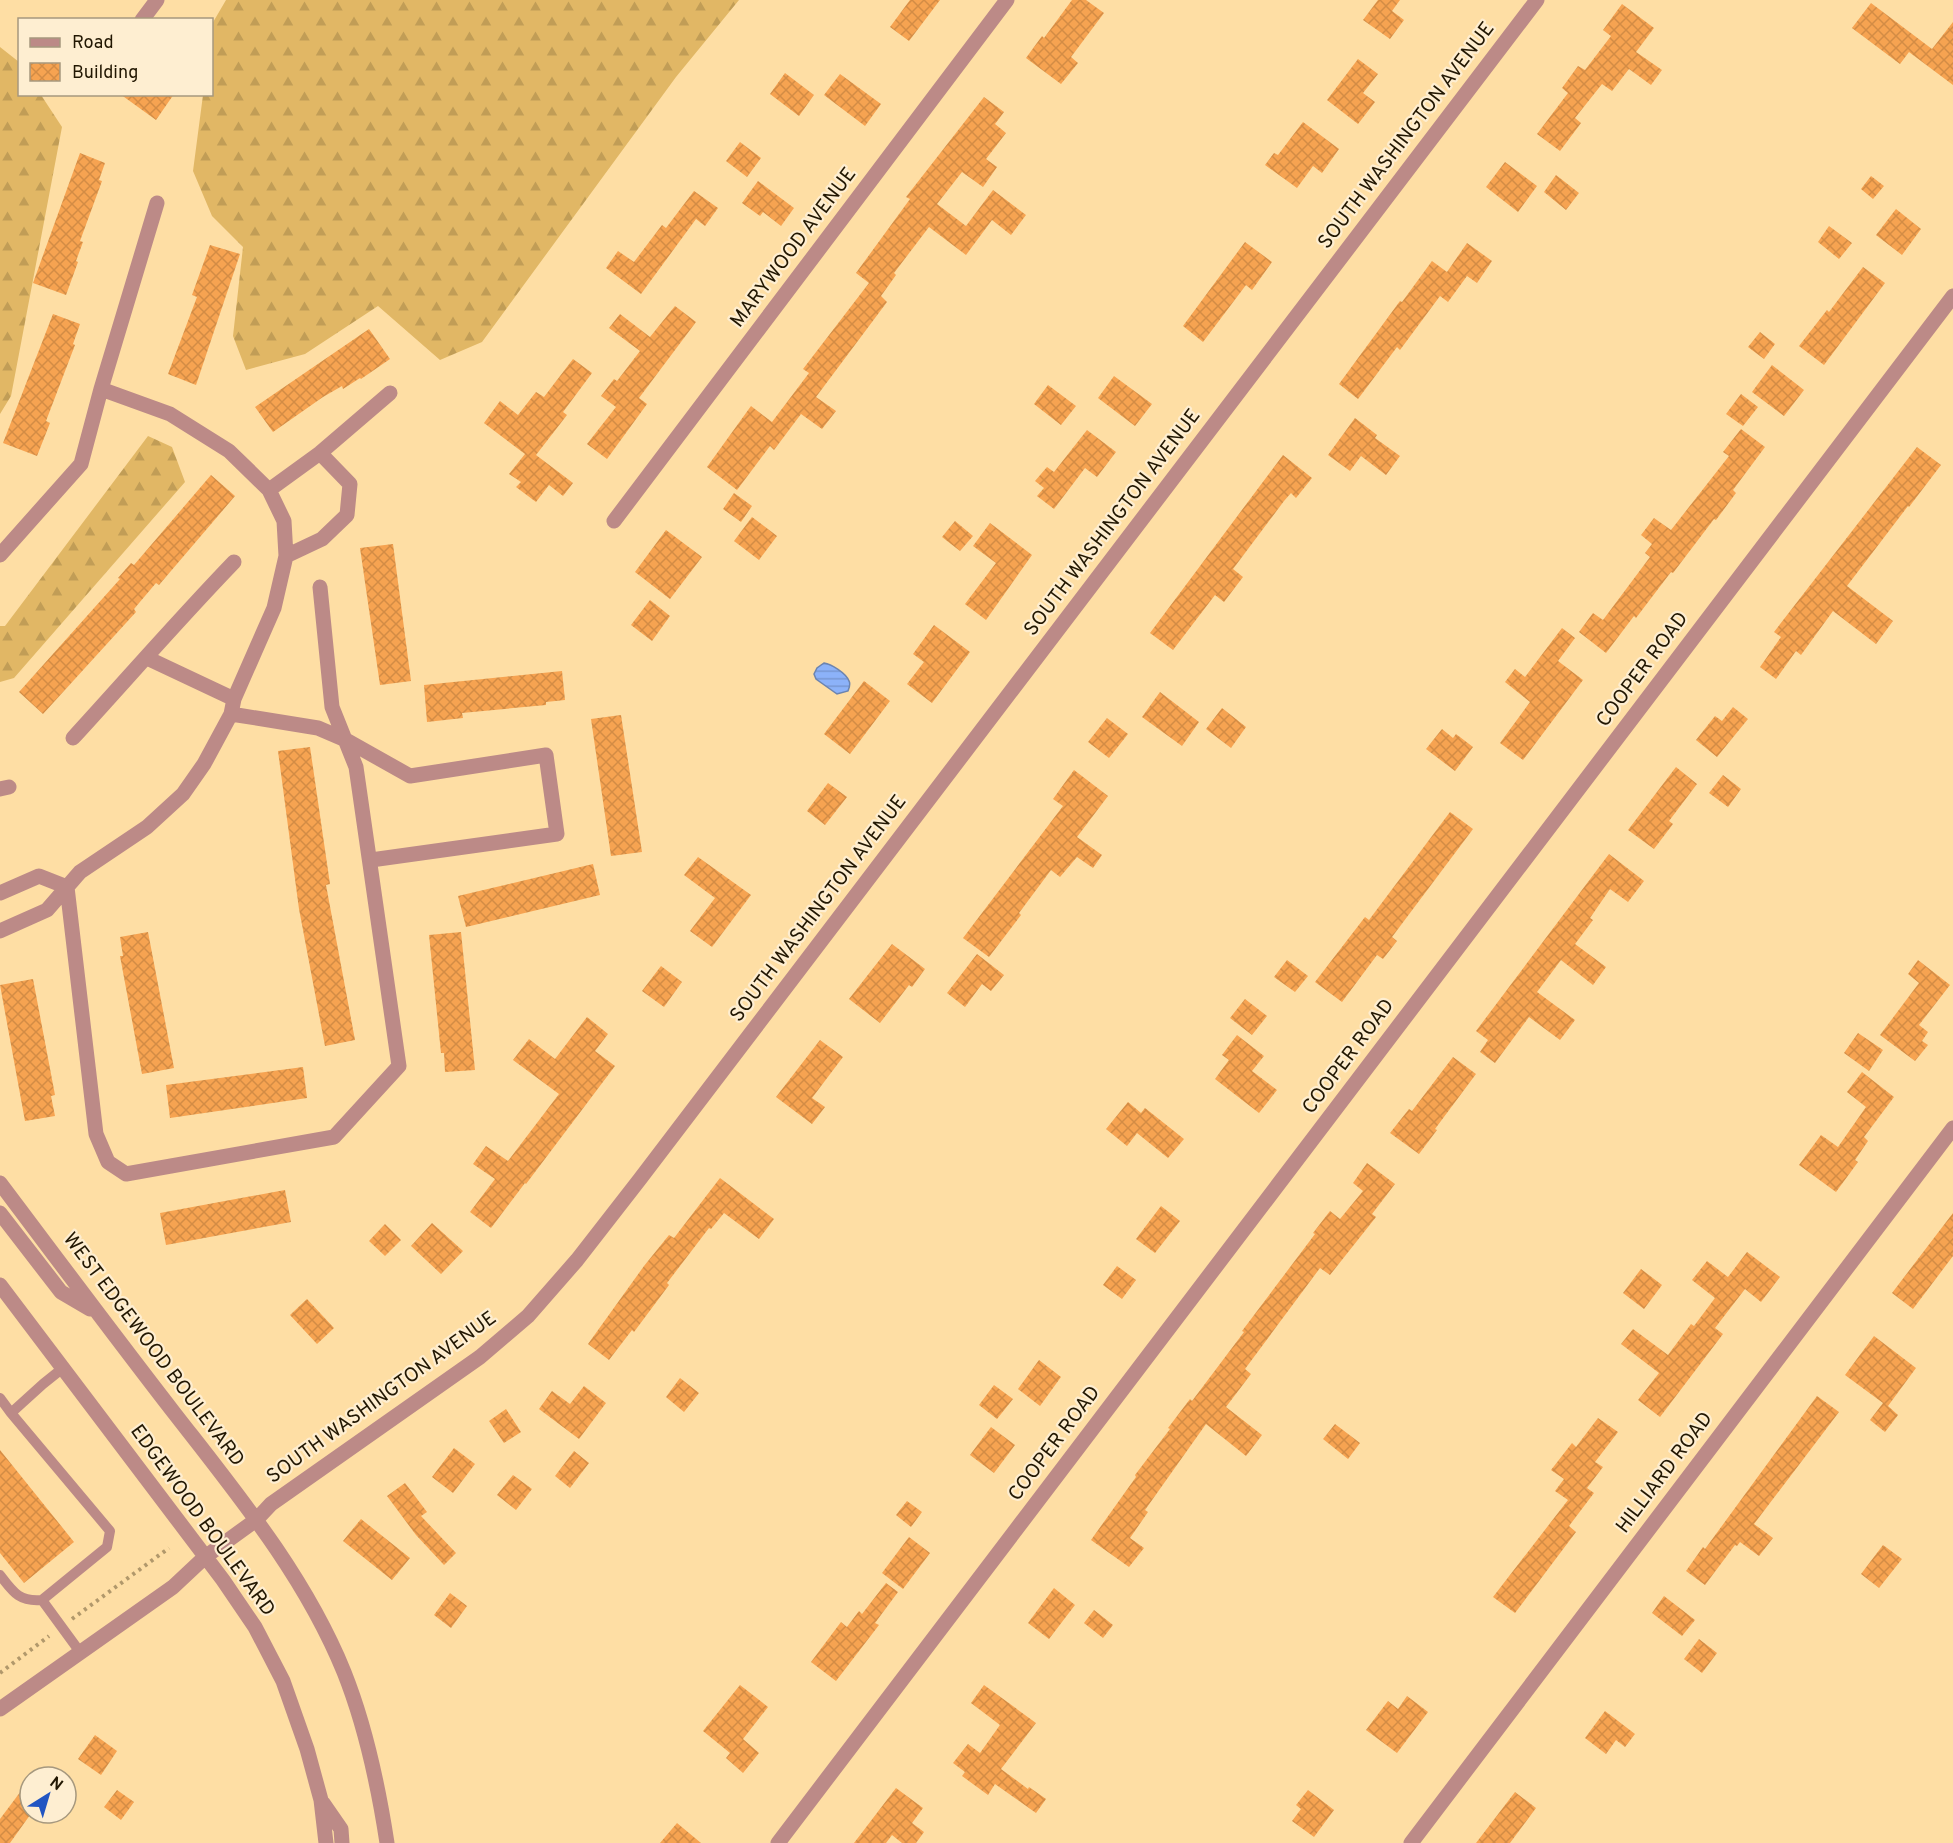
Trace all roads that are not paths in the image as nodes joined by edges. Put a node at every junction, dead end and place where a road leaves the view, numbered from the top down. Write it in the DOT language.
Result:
graph roads {
  1 [pos="157,0"];
  2 [pos="1007,0"];
  3 [pos="1537,0"];
  4 [pos="144,18"];
  5 [pos="157,203"];
  6 [pos="1953,296"];
  7 [pos="101,389"];
  8 [pos="390,393"];
  9 [pos="320,453"];
  10 [pos="269,490"];
  11 [pos="614,520"];
  12 [pos="0,555"];
  13 [pos="286,556"];
  14 [pos="234,562"];
  15 [pos="320,587"];
  16 [pos="147,658"];
  17 [pos="233,707"];
  18 [pos="73,738"];
  19 [pos="346,740"];
  20 [pos="371,860"];
  21 [pos="67,887"];
  22 [pos="0,894"];
  23 [pos="0,931"];
  24 [pos="1953,1128"];
  25 [pos="0,1183"];
  26 [pos="0,1213"];
  27 [pos="0,1285"];
  28 [pos="97,1313"];
  29 [pos="63,1368"];
  30 [pos="0,1398"];
  31 [pos="11,1413"];
  32 [pos="256,1520"];
  33 [pos="205,1557"];
  34 [pos="0,1575"];
  35 [pos="0,1586"];
  36 [pos="13,1593"];
  37 [pos="42,1600"];
  38 [pos="80,1652"];
  39 [pos="0,1709"];
  40 [pos="321,1800"];
  41 [pos="326,1843"];
  42 [pos="342,1843"];
  43 [pos="387,1843"];
  44 [pos="778,1843"];
  45 [pos="1412,1843"];
  1 -- 4 [label="street"];
  2 -- 11 [label="street, MARYWOOD AVENUE"];
  3 -- 32 [label="street, SOUTH WASHINGTON AVENUE"];
  5 -- 7 [label="street"];
  6 -- 44 [label="street, COOPER ROAD"];
  7 -- 10 [label="street"];
  7 -- 12 [label="street"];
  8 -- 9 [label="street"];
  9 -- 10 [label="street"];
  9 -- 13 [label="street"];
  10 -- 13 [label="street"];
  13 -- 17 [label="street"];
  14 -- 16 [label="street"];
  15 -- 19 [label="street"];
  16 -- 17 [label="street"];
  16 -- 18 [label="street"];
  17 -- 19 [label="street"];
  17 -- 21 [label="street"];
  19 -- 20 [label="street"];
  19 -- 20 [label="street"];
  20 -- 21 [label="street"];
  21 -- 22 [label="street"];
  21 -- 23 [label="street"];
  24 -- 45 [label="street, HILLIARD ROAD"];
  25 -- 28 [label="street, WEST EDGEWOOD BOULEVARD"];
  26 -- 28 [label="street"];
  27 -- 29 [label="street, EDGEWOOD BOULEVARD"];
  28 -- 32 [label="street, WEST EDGEWOOD BOULEVARD"];
  29 -- 31 [label="lane"];
  29 -- 33 [label="street, EDGEWOOD BOULEVARD"];
  30 -- 31 [label="lane"];
  31 -- 37 [label="lane"];
  32 -- 33 [label="street, SOUTH WASHINGTON AVENUE"];
  32 -- 43 [label="street, WEST EDGEWOOD BOULEVARD"];
  33 -- 38 [label="street, SOUTH WASHINGTON AVENUE"];
  33 -- 40 [label="street, EDGEWOOD BOULEVARD"];
  34 -- 36 [label="lane"];
  35 -- 36 [label="lane"];
  36 -- 37 [label="lane"];
  37 -- 38 [label="lane"];
  38 -- 39 [label="street, SOUTH WASHINGTON AVENUE"];
  40 -- 41 [label="street, EDGEWOOD BOULEVARD"];
  40 -- 42 [label="street"];
}
